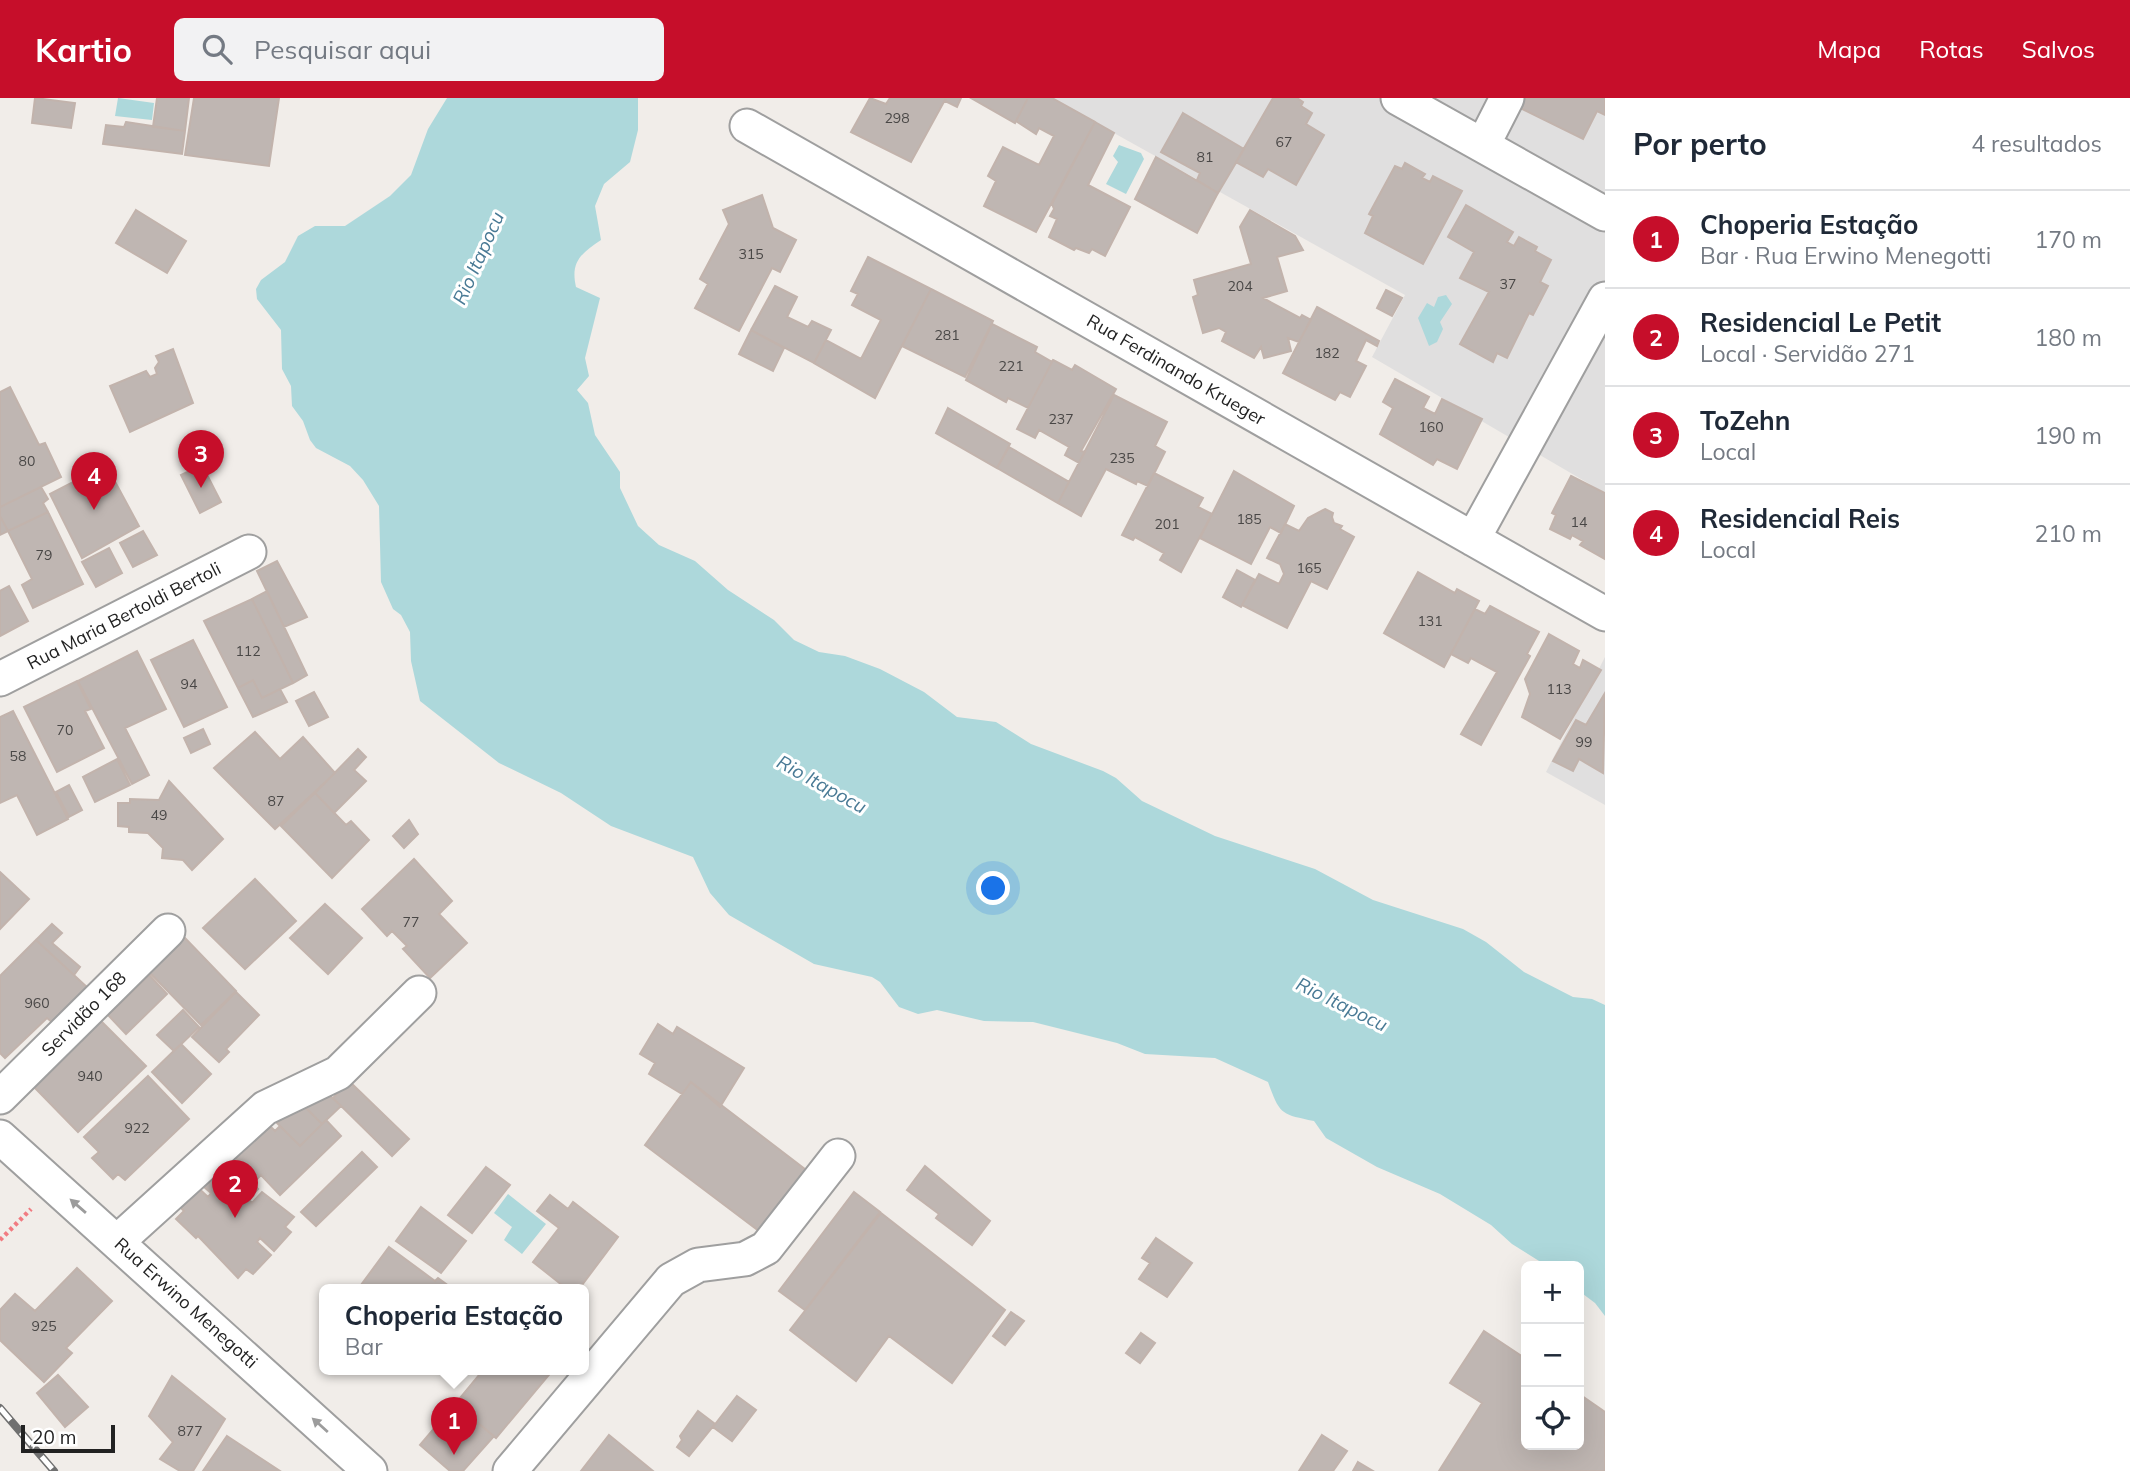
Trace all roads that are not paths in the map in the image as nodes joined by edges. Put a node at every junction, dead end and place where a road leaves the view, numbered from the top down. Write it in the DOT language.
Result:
graph roads {
  1 [pos="1398,98"];
  2 [pos="1507,98"];
  3 [pos="747,125"];
  4 [pos="1483,145"];
  5 [pos="1605,214"];
  6 [pos="1605,299"];
  7 [pos="1473,539"];
  8 [pos="249,552"];
  9 [pos="1605,614"];
  10 [pos="0,679"];
  11 [pos="168,931"];
  12 [pos="419,993"];
  13 [pos="0,1097"];
  14 [pos="0,1137"];
  15 [pos="838,1156"];
  16 [pos="118,1241"];
  17 [pos="370,1471"];
  18 [pos="510,1471"];
  1 -- 4 [label="street"];
  2 -- 4 [label="street"];
  3 -- 7 [label="street, Rua Ferdinando Krueger"];
  4 -- 5 [label="street"];
  6 -- 7 [label="street"];
  7 -- 9 [label="street, Rua Ferdinando Krueger"];
  8 -- 10 [label="street, Rua Maria Bertoldi Bertoli"];
  11 -- 13 [label="street, Servidão 168"];
  12 -- 16 [label="street"];
  16 -- 14 [label="street, Rua Erwino Menegotti, one-way"];
  15 -- 18 [label="street"];
  17 -- 16 [label="street, Rua Erwino Menegotti, one-way"];
}
